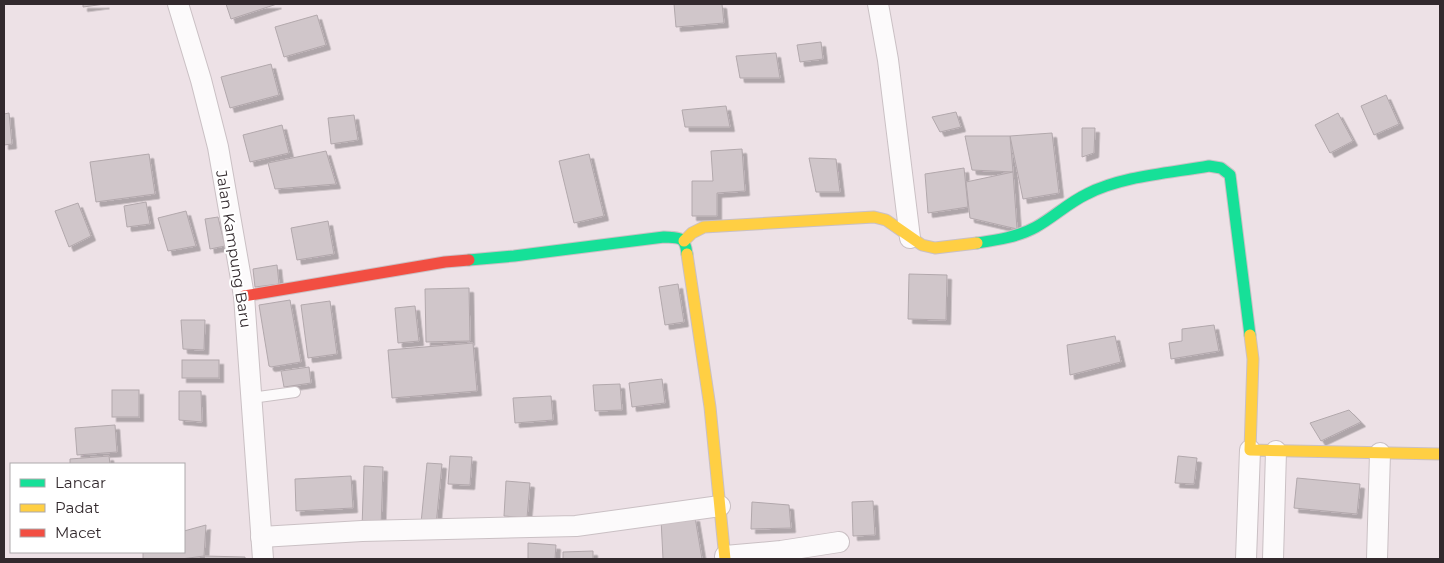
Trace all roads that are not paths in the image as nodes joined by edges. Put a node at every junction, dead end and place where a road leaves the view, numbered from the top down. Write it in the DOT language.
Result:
graph roads {
  1 [pos="178,4"];
  2 [pos="878,4"];
  3 [pos="910,238"];
  4 [pos="684,241"];
  5 [pos="244,296"];
  6 [pos="294,392"];
  7 [pos="252,398"];
  8 [pos="1250,450"];
  9 [pos="1276,450"];
  10 [pos="1380,453"];
  11 [pos="1440,454"];
  12 [pos="720,506"];
  13 [pos="261,537"];
  14 [pos="839,542"];
  15 [pos="725,558"];
  16 [pos="263,559"];
  17 [pos="1246,559"];
  18 [pos="1273,559"];
  19 [pos="1377,559"];
  1 -- 5 [label="street, Jalan Kampung Baru"];
  2 -- 3 [label="street"];
  3 -- 4 [label="street"];
  3 -- 8 [label="street"];
  4 -- 5 [label="street"];
  4 -- 12 [label="street"];
  5 -- 7 [label="street, Jalan Kampung Baru"];
  6 -- 7 [label="lane"];
  7 -- 13 [label="street, Jalan Kampung Baru"];
  8 -- 9 [label="street"];
  8 -- 17 [label="street"];
  9 -- 10 [label="street"];
  9 -- 18 [label="street"];
  10 -- 11 [label="street"];
  10 -- 19 [label="street"];
  12 -- 13 [label="street"];
  12 -- 15 [label="street"];
  13 -- 16 [label="street, Jalan Kampung Baru"];
  14 -- 15 [label="street"];
}
